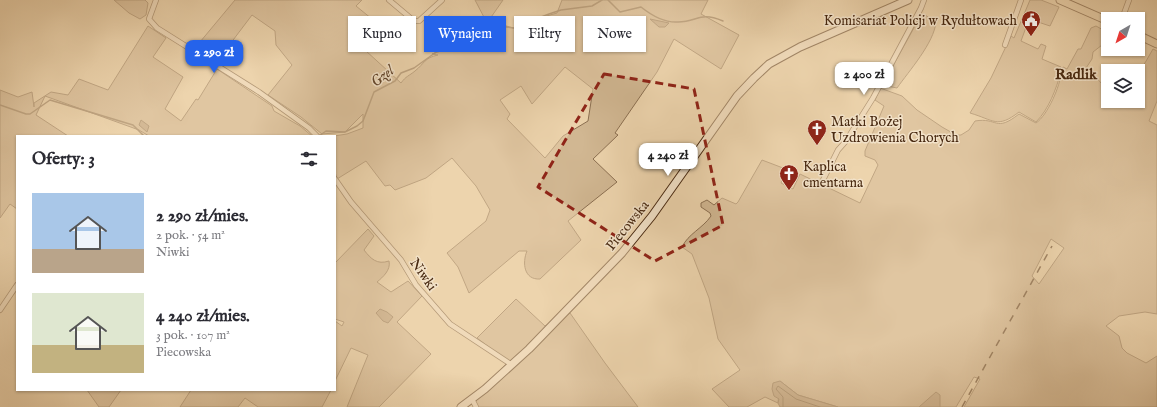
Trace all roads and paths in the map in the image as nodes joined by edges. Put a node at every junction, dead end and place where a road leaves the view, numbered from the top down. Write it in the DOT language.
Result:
graph roads {
  1 [pos="156,0"];
  2 [pos="389,0"];
  3 [pos="442,0"];
  4 [pos="908,0"];
  5 [pos="924,0"];
  6 [pos="1021,0"];
  7 [pos="1060,0"];
  8 [pos="1129,0"];
  9 [pos="1125,12"];
  10 [pos="1101,18"];
  11 [pos="1145,38"];
  12 [pos="1157,44"];
  13 [pos="1005,45"];
  14 [pos="316,135"];
  15 [pos="336,180"];
  16 [pos="822,182"];
  17 [pos="16,286"];
  18 [pos="0,310"];
  19 [pos="512,365"];
  20 [pos="472,399"];
  21 [pos="461,407"];
  22 [pos="476,407"];
  1 -- 14 [label="street"];
  2 -- 3 [label="street"];
  4 -- 19 [label="street, Piecowska"];
  5 -- 16 [label="street"];
  6 -- 13 [label="street"];
  7 -- 10 [label="main road"];
  8 -- 9 [label="street"];
  11 -- 12 [label="main road"];
  15 -- 19 [label="street, Niwki"];
  17 -- 18 [label="street"];
  19 -- 20 [label="street, Piecowska"];
  20 -- 21 [label="street, Piecowska"];
  20 -- 22 [label="street"];
}
